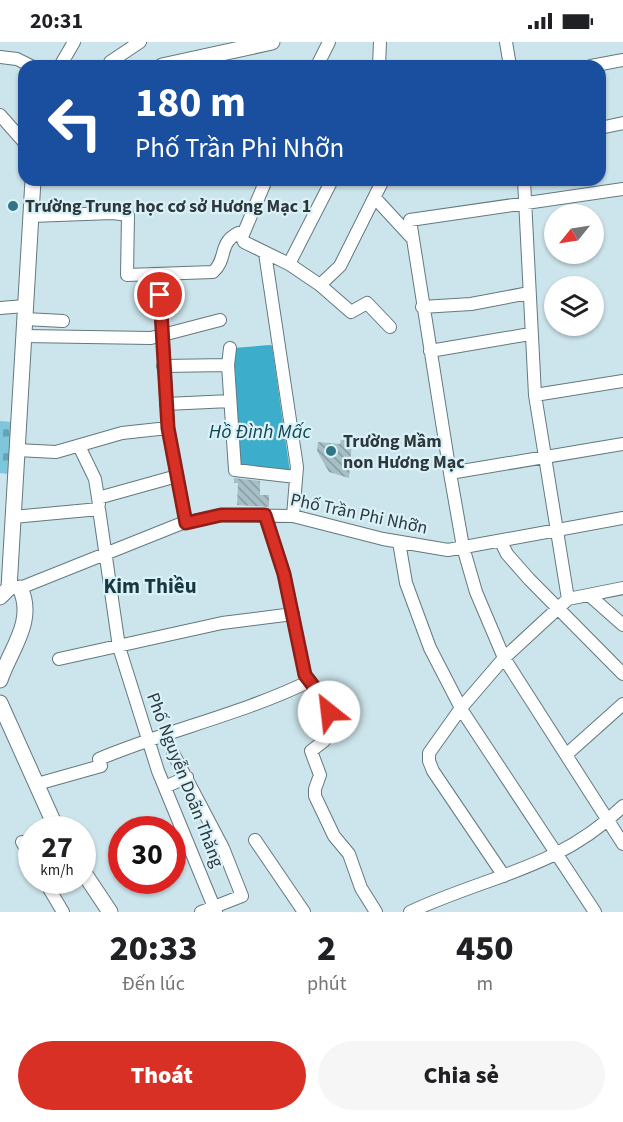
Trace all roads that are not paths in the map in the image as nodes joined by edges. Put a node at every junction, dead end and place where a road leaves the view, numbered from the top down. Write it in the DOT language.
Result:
graph roads {
  1 [pos="74,42"];
  2 [pos="140,42"];
  3 [pos="273,42"];
  4 [pos="329,42"];
  5 [pos="380,42"];
  6 [pos="506,42"];
  7 [pos="254,44"];
  8 [pos="0,57"];
  9 [pos="19,60"];
  10 [pos="64,60"];
  11 [pos="113,60"];
  12 [pos="187,60"];
  13 [pos="320,60"];
  14 [pos="379,60"];
  15 [pos="509,60"];
  16 [pos="623,60"];
  17 [pos="606,63"];
  18 [pos="0,115"];
  19 [pos="623,123"];
  20 [pos="606,127"];
  21 [pos="14,131"];
  22 [pos="0,133"];
  23 [pos="18,135"];
  24 [pos="33,186"];
  25 [pos="263,186"];
  26 [pos="329,186"];
  27 [pos="380,186"];
  28 [pos="525,186"];
  29 [pos="623,189"];
  30 [pos="375,198"];
  31 [pos="527,203"];
  32 [pos="31,216"];
  33 [pos="244,231"];
  34 [pos="411,237"];
  35 [pos="265,253"];
  36 [pos="289,264"];
  37 [pos="159,274"];
  38 [pos="320,285"];
  39 [pos="529,294"];
  40 [pos="422,307"];
  41 [pos="0,308"];
  42 [pos="25,312"];
  43 [pos="220,320"];
  44 [pos="63,321"];
  45 [pos="390,327"];
  46 [pos="530,334"];
  47 [pos="162,335"];
  48 [pos="24,336"];
  49 [pos="230,348"];
  50 [pos="430,351"];
  51 [pos="228,365"];
  52 [pos="163,366"];
  53 [pos="623,381"];
  54 [pos="535,395"];
  55 [pos="230,401"];
  56 [pos="166,404"];
  57 [pos="168,428"];
  58 [pos="623,444"];
  59 [pos="79,446"];
  60 [pos="17,450"];
  61 [pos="543,458"];
  62 [pos="450,473"];
  63 [pos="177,476"];
  64 [pos="296,477"];
  65 [pos="98,503"];
  66 [pos="265,515"];
  67 [pos="293,516"];
  68 [pos="13,518"];
  69 [pos="623,518"];
  70 [pos="186,523"];
  71 [pos="556,530"];
  72 [pos="399,542"];
  73 [pos="501,542"];
  74 [pos="463,547"];
  75 [pos="106,554"];
  76 [pos="623,588"];
  77 [pos="10,591"];
  78 [pos="589,595"];
  79 [pos="563,604"];
  80 [pos="293,614"];
  81 [pos="623,625"];
  82 [pos="118,647"];
  83 [pos="59,658"];
  84 [pos="504,658"];
  85 [pos="623,674"];
  86 [pos="0,680"];
  87 [pos="310,681"];
  88 [pos="0,703"];
  89 [pos="623,704"];
  90 [pos="461,708"];
  91 [pos="149,742"];
  92 [pos="173,753"];
  93 [pos="567,754"];
  94 [pos="187,777"];
  95 [pos="37,784"];
  96 [pos="165,787"];
  97 [pos="623,806"];
  98 [pos="51,816"];
  99 [pos="608,821"];
  100 [pos="255,840"];
  101 [pos="623,844"];
  102 [pos="558,855"];
  103 [pos="504,876"];
  104 [pos="96,892"];
  105 [pos="52,894"];
  106 [pos="435,908"];
  107 [pos="215,910"];
  108 [pos="108,911"];
  109 [pos="63,912"];
  110 [pos="201,912"];
  111 [pos="304,912"];
  112 [pos="376,912"];
  113 [pos="410,912"];
  114 [pos="595,912"];
  1 -- 10 [label="street"];
  2 -- 11 [label="street"];
  3 -- 7 [label="main road"];
  4 -- 13 [label="street"];
  5 -- 14 [label="street"];
  6 -- 15 [label="street"];
  7 -- 12 [label="main road"];
  8 -- 9 [label="street"];
  16 -- 17 [label="street"];
  18 -- 21 [label="street"];
  19 -- 20 [label="street"];
  21 -- 22 [label="street"];
  21 -- 23 [label="street"];
  24 -- 32 [label="main road"];
  25 -- 33 [label="street"];
  26 -- 36 [label="street"];
  27 -- 30 [label="street"];
  28 -- 31 [label="street"];
  29 -- 31 [label="street"];
  30 -- 34 [label="street"];
  30 -- 38 [label="street"];
  31 -- 34 [label="street"];
  31 -- 39 [label="street"];
  32 -- 37 [label="street"];
  32 -- 42 [label="main road"];
  33 -- 35 [label="street"];
  33 -- 37 [label="street"];
  34 -- 40 [label="street"];
  35 -- 36 [label="street"];
  35 -- 64 [label="street"];
  36 -- 38 [label="street"];
  37 -- 47 [label="street"];
  38 -- 45 [label="street"];
  39 -- 40 [label="street"];
  39 -- 46 [label="street"];
  40 -- 50 [label="street"];
  41 -- 42 [label="street"];
  42 -- 44 [label="street"];
  42 -- 48 [label="main road"];
  43 -- 47 [label="street"];
  46 -- 50 [label="street"];
  46 -- 54 [label="street"];
  47 -- 48 [label="street"];
  47 -- 52 [label="street"];
  48 -- 60 [label="main road"];
  49 -- 51 [label="street"];
  50 -- 62 [label="street"];
  51 -- 52 [label="street"];
  51 -- 55 [label="street"];
  52 -- 56 [label="street"];
  53 -- 54 [label="street"];
  54 -- 61 [label="street"];
  55 -- 56 [label="street"];
  55 -- 64 [label="street"];
  56 -- 57 [label="street"];
  57 -- 59 [label="street"];
  57 -- 63 [label="street"];
  58 -- 61 [label="street"];
  59 -- 60 [label="street"];
  59 -- 65 [label="street, Phố Nguyễn Doãn Thăng"];
  60 -- 68 [label="main road"];
  61 -- 62 [label="street"];
  61 -- 71 [label="street"];
  62 -- 74 [label="street"];
  63 -- 65 [label="street"];
  63 -- 70 [label="street"];
  64 -- 67 [label="street"];
  65 -- 68 [label="street"];
  65 -- 75 [label="street, Phố Nguyễn Doãn Thăng"];
  66 -- 67 [label="street, Phố Trần Phi Nhỡn"];
  66 -- 70 [label="street, Phố Trần Phi Nhỡn"];
  66 -- 80 [label="street"];
  67 -- 72 [label="street, Phố Trần Phi Nhỡn"];
  68 -- 77 [label="main road"];
  69 -- 71 [label="street, Phố Trần Phi Nhỡn"];
  70 -- 75 [label="street, Phố Trần Phi Nhỡn"];
  71 -- 73 [label="street, Phố Trần Phi Nhỡn"];
  71 -- 79 [label="street"];
  72 -- 74 [label="street, Phố Trần Phi Nhỡn"];
  72 -- 90 [label="street"];
  73 -- 74 [label="street, Phố Trần Phi Nhỡn"];
  73 -- 79 [label="street"];
  74 -- 84 [label="street"];
  75 -- 77 [label="street, Phố Trần Phi Nhỡn"];
  75 -- 82 [label="street, Phố Nguyễn Doãn Thăng"];
  76 -- 78 [label="street"];
  77 -- 86 [label="main road"];
  78 -- 79 [label="street"];
  78 -- 81 [label="street"];
  79 -- 84 [label="street"];
  79 -- 85 [label="street"];
  80 -- 82 [label="street"];
  80 -- 87 [label="street"];
  82 -- 83 [label="street"];
  82 -- 91 [label="street, Phố Nguyễn Doãn Thăng"];
  84 -- 90 [label="street"];
  84 -- 93 [label="street"];
  87 -- 91 [label="street"];
  87 -- 112 [label="street"];
  88 -- 95 [label="main road"];
  89 -- 93 [label="street"];
  90 -- 102 [label="street"];
  90 -- 103 [label="street"];
  91 -- 95 [label="street"];
  91 -- 96 [label="street, Phố Nguyễn Doãn Thăng"];
  92 -- 94 [label="street"];
  93 -- 99 [label="street"];
  94 -- 96 [label="street"];
  94 -- 107 [label="street"];
  95 -- 98 [label="main road"];
  96 -- 107 [label="street, Phố Nguyễn Doãn Thăng"];
  97 -- 99 [label="street"];
  99 -- 101 [label="street"];
  99 -- 102 [label="street"];
  100 -- 111 [label="street"];
  102 -- 103 [label="street"];
  102 -- 114 [label="street"];
  103 -- 106 [label="street"];
  104 -- 108 [label="main road"];
  105 -- 109 [label="street"];
  106 -- 113 [label="street"];
  107 -- 110 [label="street"];
}
